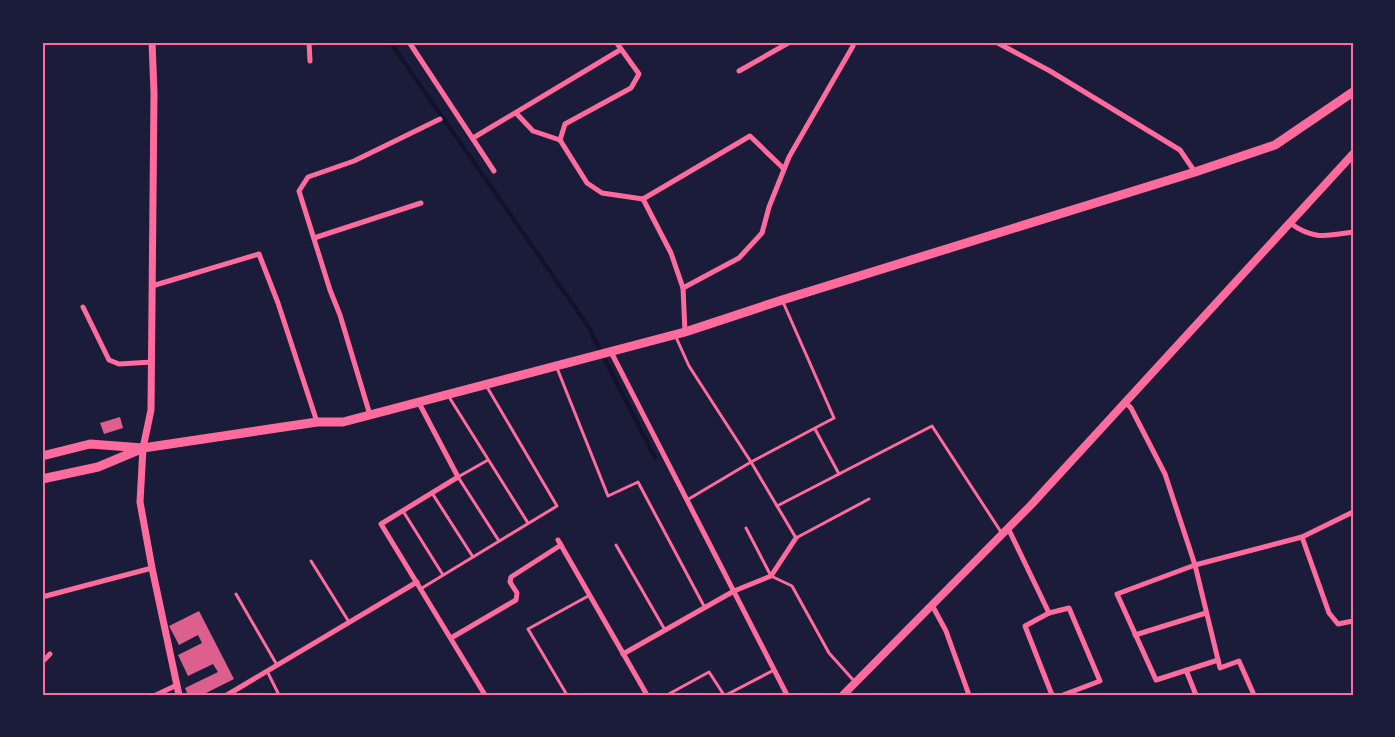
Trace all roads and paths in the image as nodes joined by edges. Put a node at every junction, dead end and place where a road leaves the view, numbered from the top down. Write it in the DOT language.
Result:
graph roads {
  1 [pos="152,42"];
  2 [pos="309,42"];
  3 [pos="410,42"];
  4 [pos="616,42"];
  5 [pos="790,42"];
  6 [pos="853,42"];
  7 [pos="996,42"];
  8 [pos="620,50"];
  9 [pos="310,61"];
  10 [pos="740,71"];
  11 [pos="1353,92"];
  12 [pos="516,113"];
  13 [pos="440,119"];
  14 [pos="473,138"];
  15 [pos="560,141"];
  16 [pos="1353,154"];
  17 [pos="784,169"];
  18 [pos="494,171"];
  19 [pos="1194,172"];
  20 [pos="643,198"];
  21 [pos="421,203"];
  22 [pos="1290,223"];
  23 [pos="1353,232"];
  24 [pos="314,238"];
  25 [pos="152,286"];
  26 [pos="683,288"];
  27 [pos="782,300"];
  28 [pos="83,307"];
  29 [pos="680,334"];
  30 [pos="610,352"];
  31 [pos="152,362"];
  32 [pos="556,367"];
  33 [pos="486,385"];
  34 [pos="448,395"];
  35 [pos="1125,402"];
  36 [pos="419,403"];
  37 [pos="370,415"];
  38 [pos="317,422"];
  39 [pos="814,429"];
  40 [pos="143,448"];
  41 [pos="42,456"];
  42 [pos="488,459"];
  43 [pos="751,462"];
  44 [pos="839,474"];
  45 [pos="458,477"];
  46 [pos="42,479"];
  47 [pos="432,493"];
  48 [pos="869,499"];
  49 [pos="687,500"];
  50 [pos="777,506"];
  51 [pos="403,511"];
  52 [pos="1353,512"];
  53 [pos="528,524"];
  54 [pos="746,528"];
  55 [pos="1005,531"];
  56 [pos="1302,537"];
  57 [pos="796,538"];
  58 [pos="499,541"];
  59 [pos="616,544"];
  60 [pos="473,557"];
  61 [pos="310,561"];
  62 [pos="1195,565"];
  63 [pos="152,568"];
  64 [pos="443,575"];
  65 [pos="771,576"];
  66 [pos="417,582"];
  67 [pos="421,589"];
  68 [pos="734,591"];
  69 [pos="236,594"];
  70 [pos="590,595"];
  71 [pos="42,597"];
  72 [pos="932,605"];
  73 [pos="705,608"];
  74 [pos="1049,613"];
  75 [pos="1206,613"];
  76 [pos="1353,621"];
  77 [pos="350,622"];
  78 [pos="665,630"];
  79 [pos="1135,634"];
  80 [pos="451,638"];
  81 [pos="50,654"];
  82 [pos="623,654"];
  83 [pos="1218,660"];
  84 [pos="42,662"];
  85 [pos="277,665"];
  86 [pos="774,670"];
  87 [pos="1186,670"];
  88 [pos="267,671"];
  89 [pos="855,682"];
  90 [pos="177,685"];
  91 [pos="156,695"];
  92 [pos="179,695"];
  93 [pos="227,695"];
  94 [pos="279,695"];
  95 [pos="485,695"];
  96 [pos="567,695"];
  97 [pos="647,695"];
  98 [pos="667,695"];
  99 [pos="725,695"];
  100 [pos="787,695"];
  101 [pos="843,695"];
  102 [pos="969,695"];
  103 [pos="1052,695"];
  104 [pos="1063,695"];
  105 [pos="1196,695"];
  106 [pos="1254,695"];
  1 -- 25 [label="street"];
  2 -- 9 [label="street"];
  3 -- 14 [label="street"];
  4 -- 8 [label="street"];
  5 -- 10 [label="street"];
  6 -- 17 [label="street"];
  7 -- 19 [label="street"];
  8 -- 12 [label="street"];
  8 -- 15 [label="street"];
  11 -- 19 [label="highway"];
  12 -- 14 [label="street"];
  12 -- 15 [label="street"];
  13 -- 24 [label="street"];
  14 -- 18 [label="street"];
  15 -- 20 [label="street"];
  16 -- 22 [label="main road"];
  17 -- 20 [label="street"];
  17 -- 26 [label="street"];
  19 -- 27 [label="highway"];
  20 -- 26 [label="street"];
  21 -- 24 [label="street"];
  22 -- 23 [label="street"];
  22 -- 35 [label="main road"];
  24 -- 37 [label="street"];
  25 -- 31 [label="street"];
  25 -- 38 [label="street"];
  26 -- 29 [label="street"];
  27 -- 29 [label="highway"];
  27 -- 39 [label="lane"];
  28 -- 31 [label="street"];
  29 -- 30 [label="highway"];
  29 -- 43 [label="lane"];
  30 -- 32 [label="highway"];
  30 -- 49 [label="street"];
  31 -- 40 [label="street"];
  32 -- 33 [label="highway"];
  32 -- 73 [label="lane"];
  33 -- 34 [label="highway"];
  33 -- 53 [label="lane"];
  34 -- 36 [label="highway"];
  34 -- 42 [label="lane"];
  35 -- 55 [label="main road"];
  35 -- 62 [label="street"];
  36 -- 37 [label="highway"];
  36 -- 45 [label="street"];
  37 -- 38 [label="highway"];
  38 -- 40 [label="highway"];
  39 -- 43 [label="lane"];
  39 -- 44 [label="lane"];
  40 -- 41 [label="highway"];
  40 -- 46 [label="highway"];
  40 -- 63 [label="street"];
  42 -- 45 [label="lane"];
  42 -- 53 [label="lane"];
  43 -- 49 [label="lane"];
  43 -- 50 [label="lane"];
  44 -- 50 [label="lane"];
  44 -- 55 [label="lane"];
  45 -- 47 [label="street"];
  45 -- 58 [label="lane"];
  47 -- 51 [label="street"];
  47 -- 60 [label="lane"];
  48 -- 57 [label="lane"];
  49 -- 68 [label="street"];
  50 -- 57 [label="lane"];
  51 -- 64 [label="lane"];
  51 -- 66 [label="street"];
  52 -- 56 [label="street"];
  53 -- 58 [label="lane"];
  54 -- 65 [label="lane"];
  55 -- 72 [label="main road"];
  55 -- 74 [label="street"];
  56 -- 62 [label="street"];
  56 -- 76 [label="street"];
  57 -- 65 [label="street"];
  58 -- 60 [label="lane"];
  59 -- 78 [label="lane"];
  60 -- 64 [label="lane"];
  61 -- 77 [label="lane"];
  62 -- 75 [label="street"];
  62 -- 79 [label="street"];
  63 -- 71 [label="street"];
  63 -- 90 [label="street"];
  64 -- 67 [label="lane"];
  65 -- 68 [label="street"];
  65 -- 89 [label="lane"];
  66 -- 67 [label="street"];
  66 -- 77 [label="street"];
  67 -- 80 [label="street"];
  68 -- 73 [label="street"];
  68 -- 86 [label="street"];
  69 -- 85 [label="lane"];
  70 -- 80 [label="street"];
  70 -- 82 [label="street"];
  70 -- 96 [label="lane"];
  72 -- 89 [label="main road"];
  72 -- 102 [label="street"];
  73 -- 78 [label="street"];
  74 -- 103 [label="street"];
  74 -- 104 [label="street"];
  75 -- 79 [label="street"];
  75 -- 83 [label="street"];
  77 -- 85 [label="street"];
  78 -- 82 [label="street"];
  79 -- 87 [label="street"];
  80 -- 95 [label="street"];
  81 -- 84 [label="street"];
  82 -- 97 [label="street"];
  83 -- 87 [label="street"];
  83 -- 106 [label="street"];
  85 -- 88 [label="street"];
  86 -- 99 [label="lane"];
  86 -- 100 [label="street"];
  87 -- 105 [label="street"];
  88 -- 93 [label="street"];
  88 -- 94 [label="lane"];
  89 -- 101 [label="main road"];
  90 -- 91 [label="street"];
  90 -- 92 [label="street"];
  98 -- 99 [label="lane"];
}
